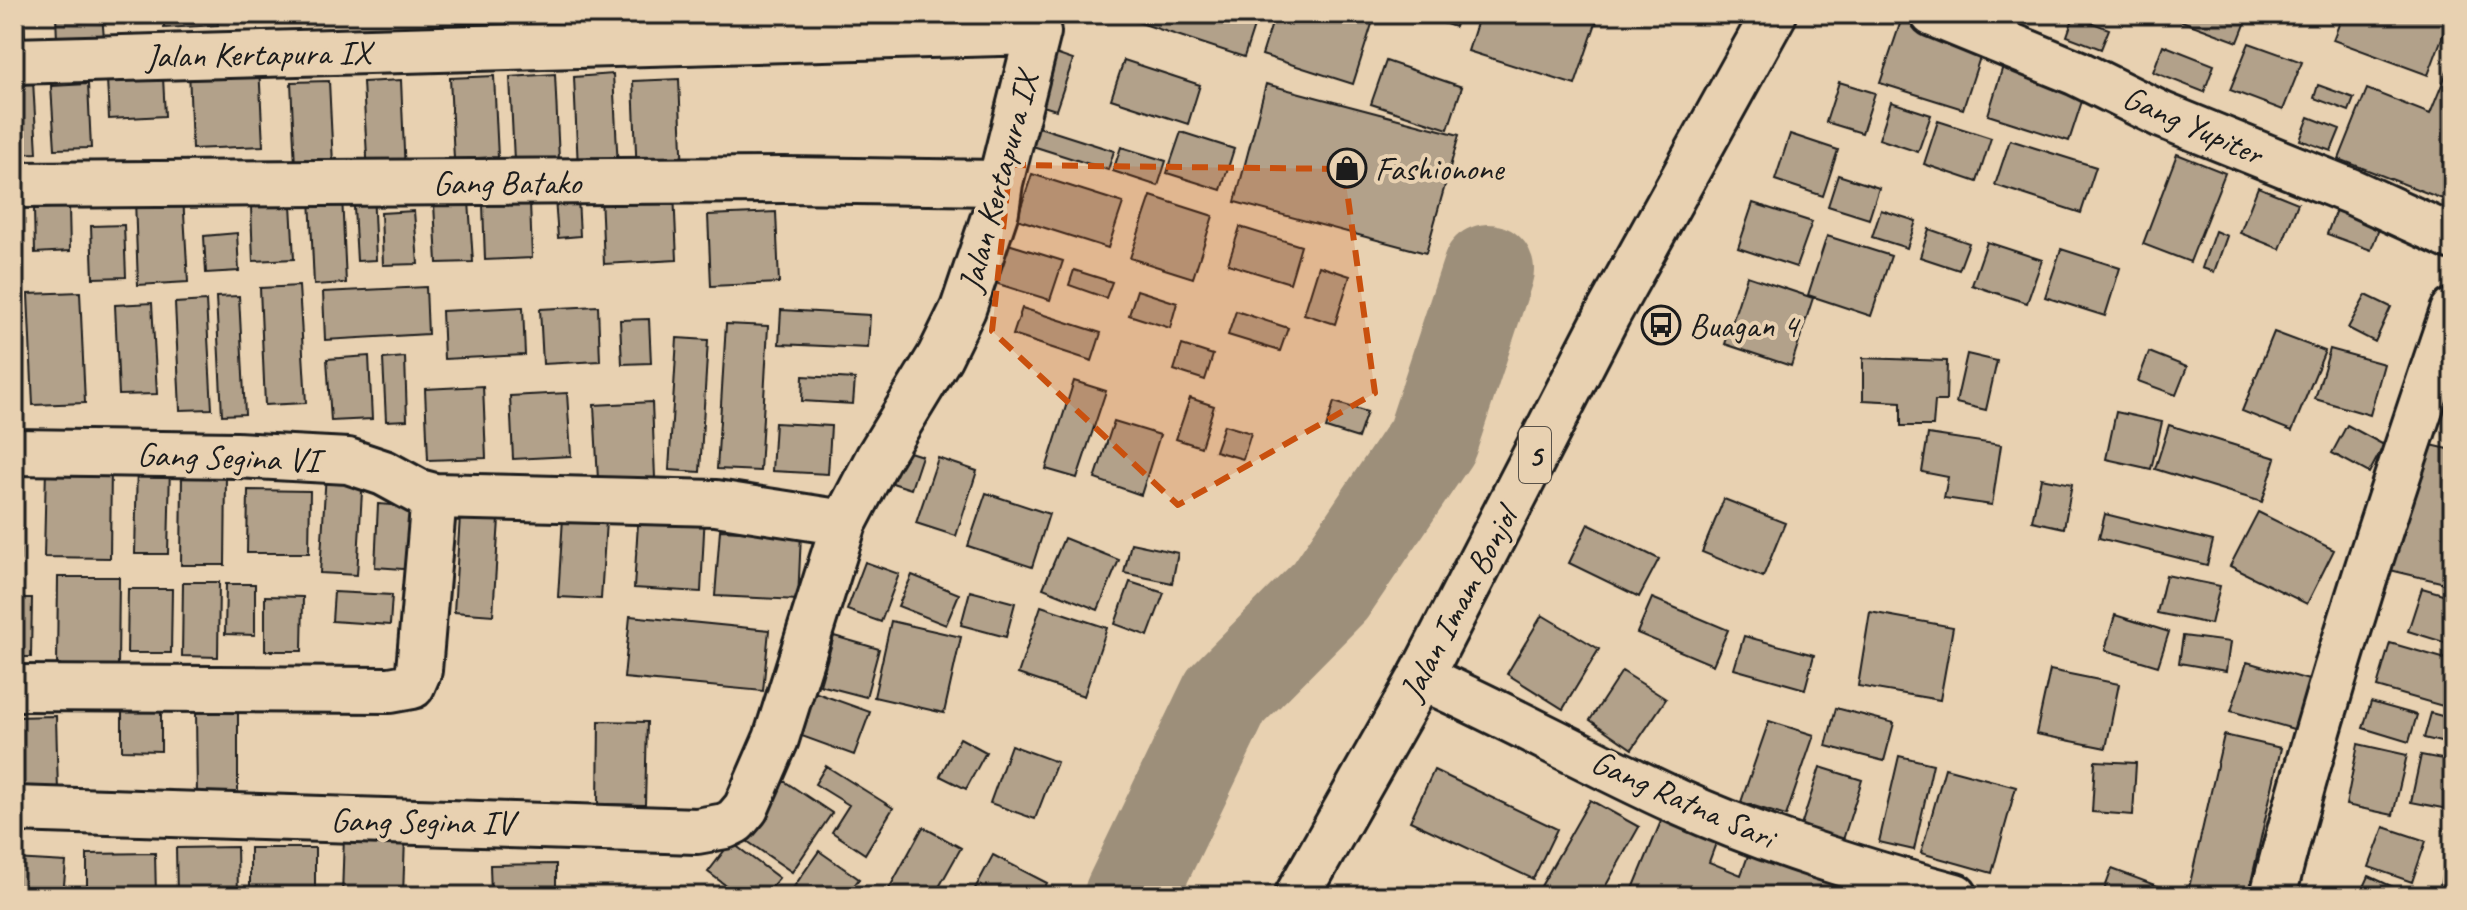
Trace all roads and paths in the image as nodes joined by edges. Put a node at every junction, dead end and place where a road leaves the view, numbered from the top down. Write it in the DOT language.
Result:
graph roads {
  1 [pos="1774,14"];
  2 [pos="1933,14"];
  3 [pos="1043,23"];
  4 [pos="14,61"];
  5 [pos="1000,183"];
  6 [pos="14,185"];
  7 [pos="2453,238"];
  8 [pos="2453,311"];
  9 [pos="14,452"];
  10 [pos="434,496"];
  11 [pos="844,523"];
  12 [pos="1421,677"];
  13 [pos="14,688"];
  14 [pos="776,739"];
  15 [pos="14,809"];
  16 [pos="1297,896"];
  17 [pos="1955,896"];
  18 [pos="2273,896"];
  1 -- 12 [label="main road, Jalan Imam Bonjol / 5"];
  2 -- 7 [label="main road, Gang Yupiter"];
  3 -- 4 [label="main road, Jalan Kertapura IX"];
  3 -- 5 [label="main road, Jalan Kertapura IX"];
  5 -- 6 [label="main road, Gang Batako"];
  5 -- 11 [label="main road, Jalan Kertapura IX"];
  8 -- 18 [label="main road"];
  9 -- 10 [label="main road, Gang Segina VI"];
  10 -- 11 [label="main road"];
  10 -- 13 [label="main road"];
  11 -- 14 [label="main road, Jalan Kertapura IX"];
  12 -- 16 [label="main road, Jalan Imam Bonjol / 5"];
  12 -- 17 [label="main road, Gang Ratna Sari"];
  14 -- 15 [label="main road, Gang Segina IV"];
}
